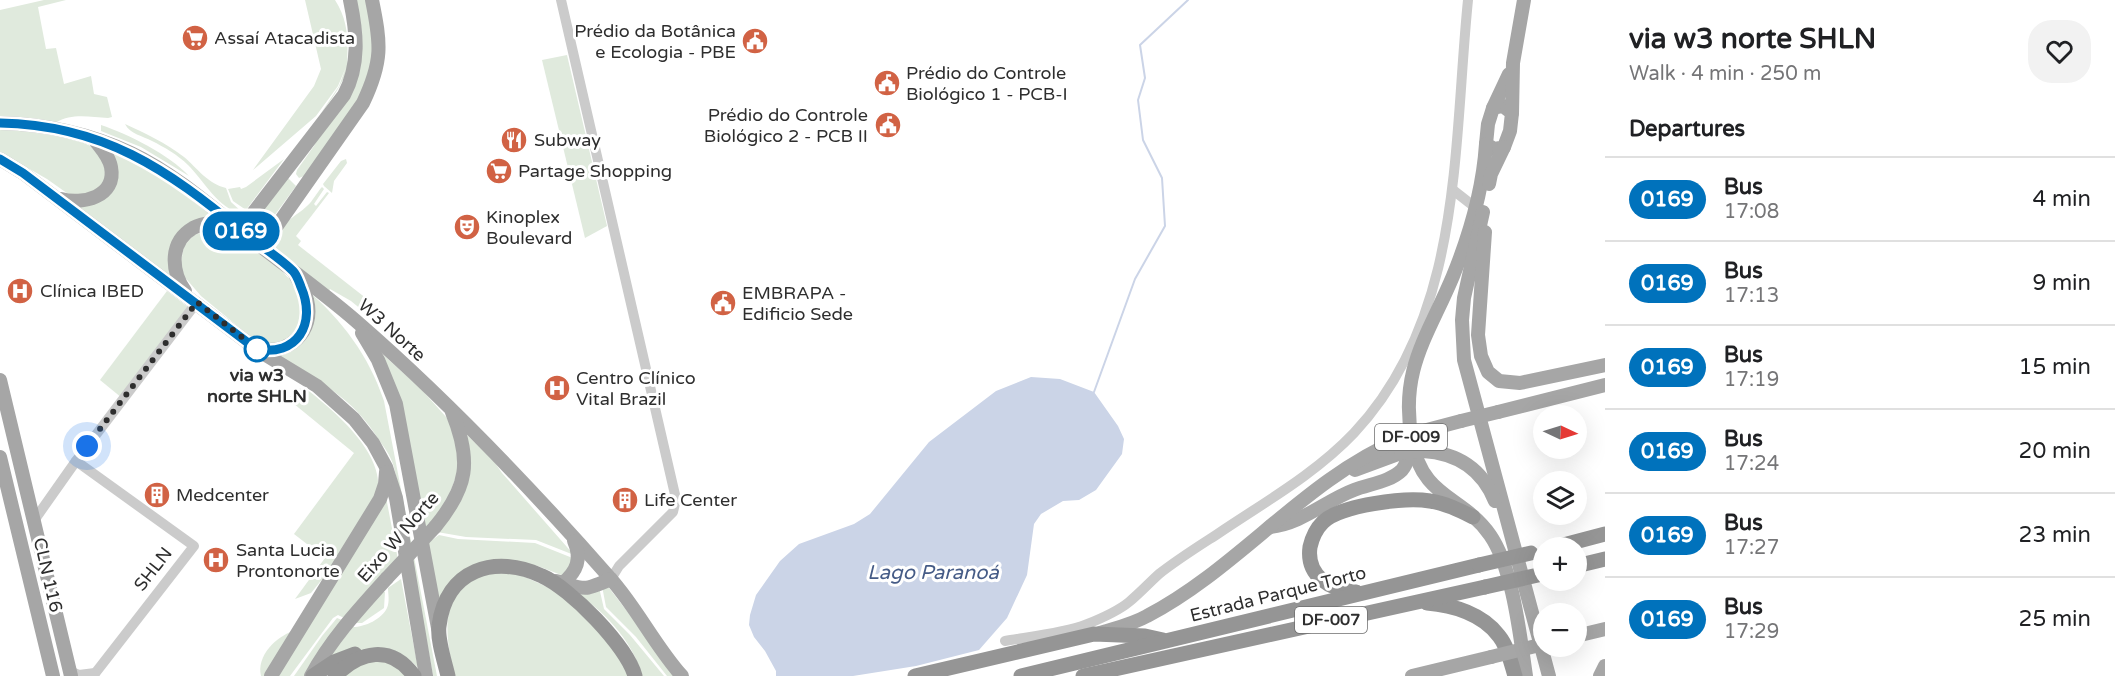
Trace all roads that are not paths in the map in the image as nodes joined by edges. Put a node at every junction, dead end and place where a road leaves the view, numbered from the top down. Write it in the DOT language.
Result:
graph roads {
  1 [pos="350,0"];
  2 [pos="372,0"];
  3 [pos="561,0"];
  4 [pos="1468,0"];
  5 [pos="1524,0"];
  6 [pos="1513,63"];
  7 [pos="1493,108"];
  8 [pos="1512,113"];
  9 [pos="0,123"];
  10 [pos="93,137"];
  11 [pos="1486,144"];
  12 [pos="1504,147"];
  13 [pos="0,159"];
  14 [pos="290,166"];
  15 [pos="308,182"];
  16 [pos="1453,190"];
  17 [pos="56,198"];
  18 [pos="1481,203"];
  19 [pos="236,226"];
  20 [pos="262,247"];
  21 [pos="295,273"];
  22 [pos="193,299"];
  23 [pos="356,321"];
  24 [pos="256,349"];
  25 [pos="1605,365"];
  26 [pos="1412,371"];
  27 [pos="1395,380"];
  28 [pos="0,385"];
  29 [pos="1605,385"];
  30 [pos="3,404"];
  31 [pos="450,408"];
  32 [pos="1409,441"];
  33 [pos="0,457"];
  34 [pos="76,461"];
  35 [pos="386,467"];
  36 [pos="28,500"];
  37 [pos="49,500"];
  38 [pos="1473,517"];
  39 [pos="33,522"];
  40 [pos="1269,527"];
  41 [pos="1605,534"];
  42 [pos="572,537"];
  43 [pos="1587,539"];
  44 [pos="1513,541"];
  45 [pos="1533,552"];
  46 [pos="1605,559"];
  47 [pos="1587,563"];
  48 [pos="607,575"];
  49 [pos="1533,577"];
  50 [pos="556,581"];
  51 [pos="1368,592"];
  52 [pos="1415,602"];
  53 [pos="57,622"];
  54 [pos="41,625"];
  55 [pos="438,628"];
  56 [pos="1605,629"];
  57 [pos="1587,633"];
  58 [pos="1094,634"];
  59 [pos="60,638"];
  60 [pos="44,641"];
  61 [pos="1005,641"];
  62 [pos="1169,641"];
  63 [pos="1533,647"];
  64 [pos="378,654"];
  65 [pos="1605,666"];
  66 [pos="71,674"];
  67 [pos="94,674"];
  68 [pos="53,676"];
  69 [pos="272,676"];
  70 [pos="312,676"];
  71 [pos="335,676"];
  72 [pos="414,676"];
  73 [pos="426,676"];
  74 [pos="448,676"];
  75 [pos="635,676"];
  76 [pos="682,676"];
  77 [pos="915,676"];
  78 [pos="1021,676"];
  79 [pos="1083,676"];
  80 [pos="1412,676"];
  81 [pos="1515,676"];
  82 [pos="1526,676"];
  83 [pos="1550,676"];
  84 [pos="1599,676"];
  1 -- 14 [label="main road"];
  2 -- 15 [label="main road"];
  3 -- 48 [label="street"];
  4 -- 16 [label="street"];
  5 -- 6 [label="main road, DF-009"];
  6 -- 7 [label="main road, DF-009"];
  6 -- 8 [label="main road, DF-009"];
  7 -- 8 [label="main road"];
  7 -- 11 [label="main road, DF-009"];
  8 -- 12 [label="main road, DF-009"];
  9 -- 10 [label="main road, W3 Norte"];
  10 -- 17 [label="main road"];
  10 -- 19 [label="main road, W3 Norte"];
  11 -- 12 [label="main road"];
  11 -- 18 [label="main road, DF-009"];
  12 -- 18 [label="main road, DF-009"];
  13 -- 17 [label="main road"];
  14 -- 15 [label="main road"];
  14 -- 19 [label="main road"];
  15 -- 20 [label="main road"];
  16 -- 18 [label="street"];
  16 -- 27 [label="street"];
  17 -- 22 [label="main road"];
  18 -- 25 [label="main road"];
  18 -- 26 [label="main road, DF-009"];
  18 -- 44 [label="main road, DF-009"];
  19 -- 20 [label="main road, W3 Norte"];
  19 -- 22 [label="main road"];
  20 -- 21 [label="main road, W3 Norte"];
  21 -- 23 [label="main road, W3 Norte"];
  21 -- 24 [label="main road"];
  22 -- 24 [label="main road"];
  22 -- 34 [label="street"];
  23 -- 31 [label="main road, W3 Norte"];
  23 -- 55 [label="main road"];
  24 -- 35 [label="main road"];
  26 -- 27 [label="street"];
  26 -- 32 [label="main road, DF-009"];
  27 -- 61 [label="street"];
  28 -- 30 [label="main road, SHLN"];
  29 -- 32 [label="main road, bridge"];
  30 -- 36 [label="main road, SHLN"];
  31 -- 42 [label="main road, W3 Norte"];
  31 -- 70 [label="main road, Eixo W Norte, bridge"];
  32 -- 38 [label="main road, DF-009"];
  32 -- 40 [label="main road"];
  32 -- 40 [label="main road"];
  32 -- 44 [label="main road, bridge"];
  33 -- 54 [label="main road, CLN 116"];
  34 -- 37 [label="street"];
  34 -- 67 [label="street, SHLN"];
  35 -- 69 [label="main road, Eixo W Norte"];
  35 -- 73 [label="main road"];
  36 -- 37 [label="street"];
  36 -- 39 [label="main road, SHLN"];
  37 -- 39 [label="street"];
  38 -- 51 [label="highway"];
  38 -- 82 [label="main road, DF-009"];
  39 -- 53 [label="main road, SHLN"];
  40 -- 58 [label="main road"];
  41 -- 43 [label="highway"];
  42 -- 48 [label="main road, W3 Norte"];
  42 -- 50 [label="main road"];
  44 -- 83 [label="main road, DF-009"];
  45 -- 51 [label="highway, Estrada Parque Torto / DF-007, bridge"];
  46 -- 47 [label="highway"];
  48 -- 50 [label="main road"];
  48 -- 76 [label="main road, W3 Norte"];
  49 -- 52 [label="highway, Estrada Parque Torto / DF-007, bridge"];
  50 -- 55 [label="highway"];
  50 -- 75 [label="highway"];
  51 -- 62 [label="highway, Estrada Parque Torto / DF-007"];
  52 -- 79 [label="highway, Estrada Parque Torto / DF-007"];
  52 -- 81 [label="highway"];
  53 -- 54 [label="main road"];
  53 -- 59 [label="main road, SHLN"];
  54 -- 60 [label="main road, CLN 116"];
  55 -- 74 [label="highway"];
  56 -- 57 [label="main road"];
  58 -- 62 [label="highway"];
  58 -- 77 [label="highway"];
  59 -- 60 [label="main road"];
  59 -- 66 [label="main road, SHLN"];
  60 -- 68 [label="main road, CLN 116"];
  62 -- 78 [label="highway, Estrada Parque Torto / DF-007"];
  63 -- 80 [label="main road, bridge"];
  64 -- 70 [label="highway"];
  64 -- 71 [label="highway"];
  64 -- 72 [label="highway"];
  65 -- 84 [label="main road"];
  66 -- 67 [label="street, SHLN"];
}
